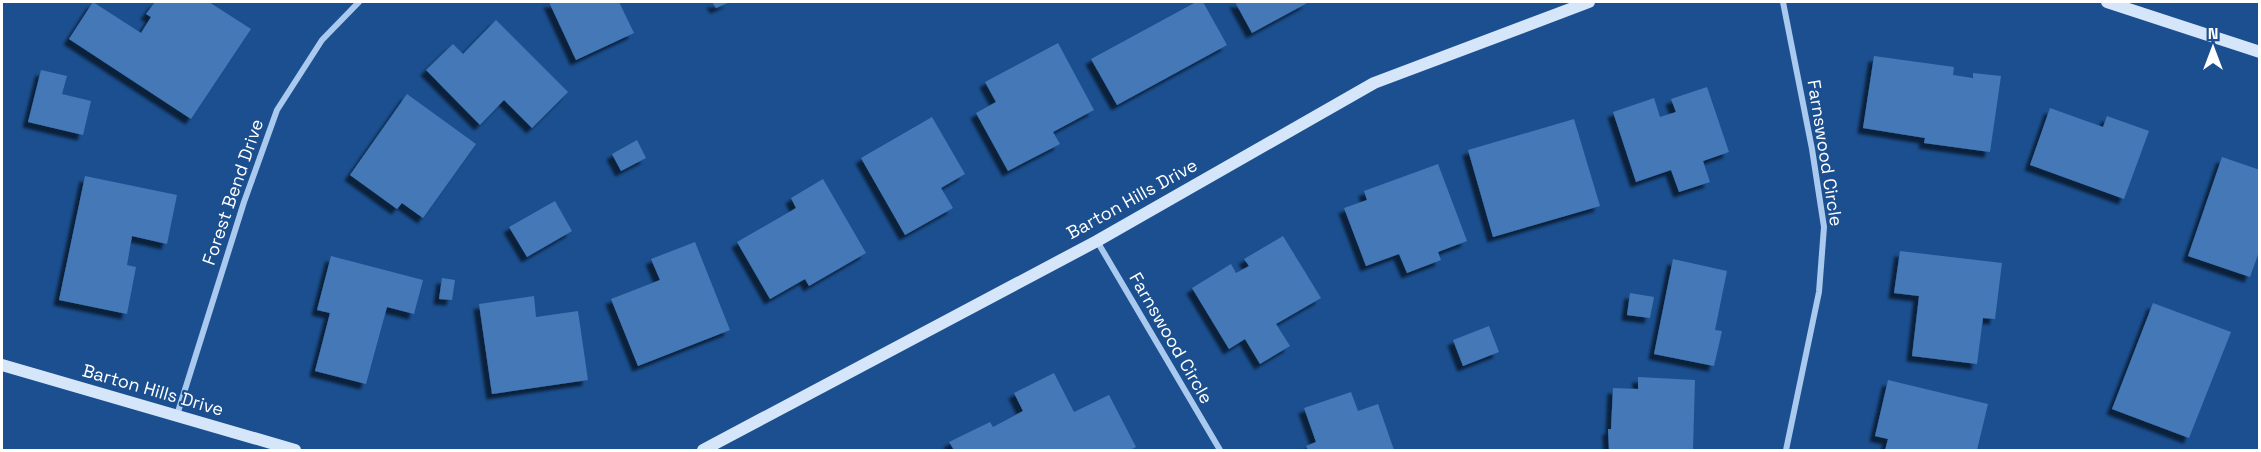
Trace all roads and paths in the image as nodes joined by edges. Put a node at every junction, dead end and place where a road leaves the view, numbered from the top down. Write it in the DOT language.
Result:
graph roads {
  1 [pos="359,2"];
  2 [pos="1589,2"];
  3 [pos="1784,2"];
  4 [pos="2107,2"];
  5 [pos="2259,52"];
  6 [pos="1097,241"];
  7 [pos="2,365"];
  8 [pos="177,415"];
  9 [pos="295,450"];
  10 [pos="702,450"];
  11 [pos="1220,450"];
  12 [pos="1786,450"];
  1 -- 8 [label="street, Forest Bend Drive"];
  2 -- 6 [label="street, Barton Hills Drive"];
  3 -- 12 [label="street, Farnswood Circle"];
  4 -- 5 [label="street"];
  6 -- 10 [label="street, Barton Hills Drive"];
  6 -- 11 [label="street, Farnswood Circle"];
  7 -- 8 [label="street, Barton Hills Drive"];
  8 -- 9 [label="street, Barton Hills Drive"];
}
